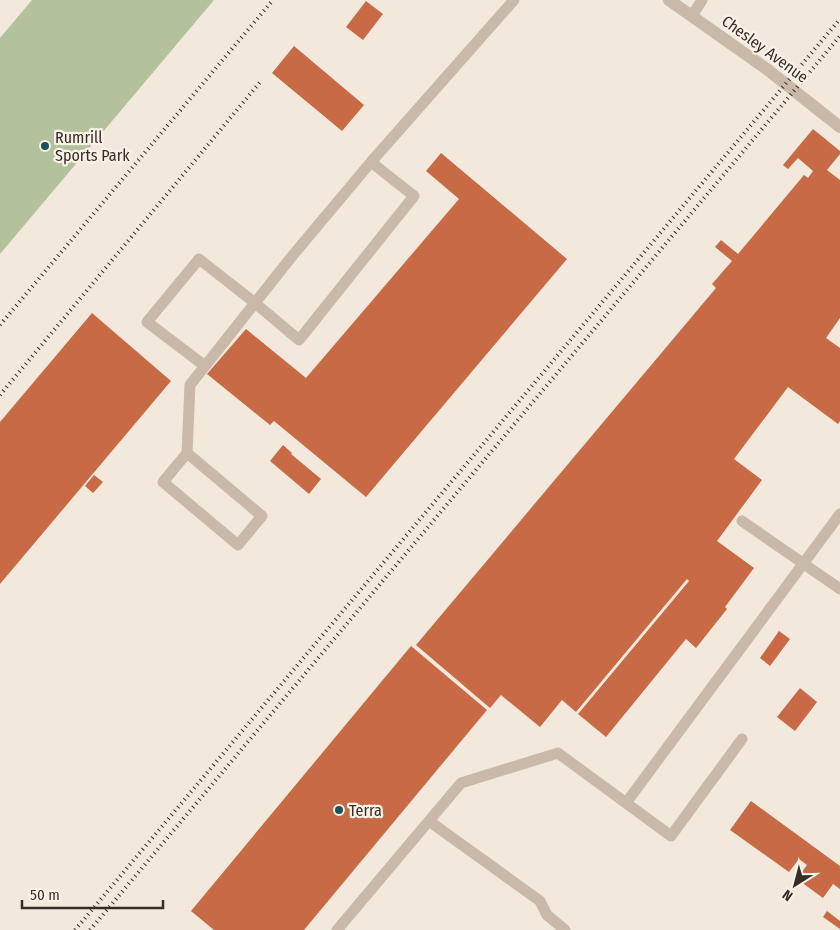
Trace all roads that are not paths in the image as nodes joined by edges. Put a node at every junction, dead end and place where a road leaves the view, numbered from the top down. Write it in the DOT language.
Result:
graph roads {
  1 [pos="514,0"];
  2 [pos="670,0"];
  3 [pos="702,0"];
  4 [pos="692,16"];
  5 [pos="840,127"];
  6 [pos="371,162"];
  7 [pos="255,303"];
  8 [pos="205,366"];
  9 [pos="187,453"];
  10 [pos="840,514"];
  11 [pos="742,521"];
  12 [pos="803,564"];
  13 [pos="840,589"];
  14 [pos="742,739"];
  15 [pos="626,803"];
  16 [pos="429,821"];
  17 [pos="337,930"];
  18 [pos="564,930"];
  1 -- 6 [label="lane"];
  2 -- 4 [label="street, Chesley Avenue"];
  3 -- 4 [label="lane"];
  4 -- 5 [label="street, Chesley Avenue"];
  6 -- 7 [label="lane"];
  6 -- 7 [label="lane"];
  7 -- 8 [label="lane"];
  7 -- 8 [label="lane"];
  8 -- 9 [label="lane"];
  9 -- 9 [label="lane"];
  10 -- 12 [label="lane"];
  11 -- 12 [label="lane"];
  12 -- 13 [label="lane"];
  12 -- 15 [label="lane"];
  14 -- 15 [label="lane"];
  15 -- 16 [label="lane"];
  16 -- 17 [label="lane"];
  16 -- 18 [label="lane"];
}
